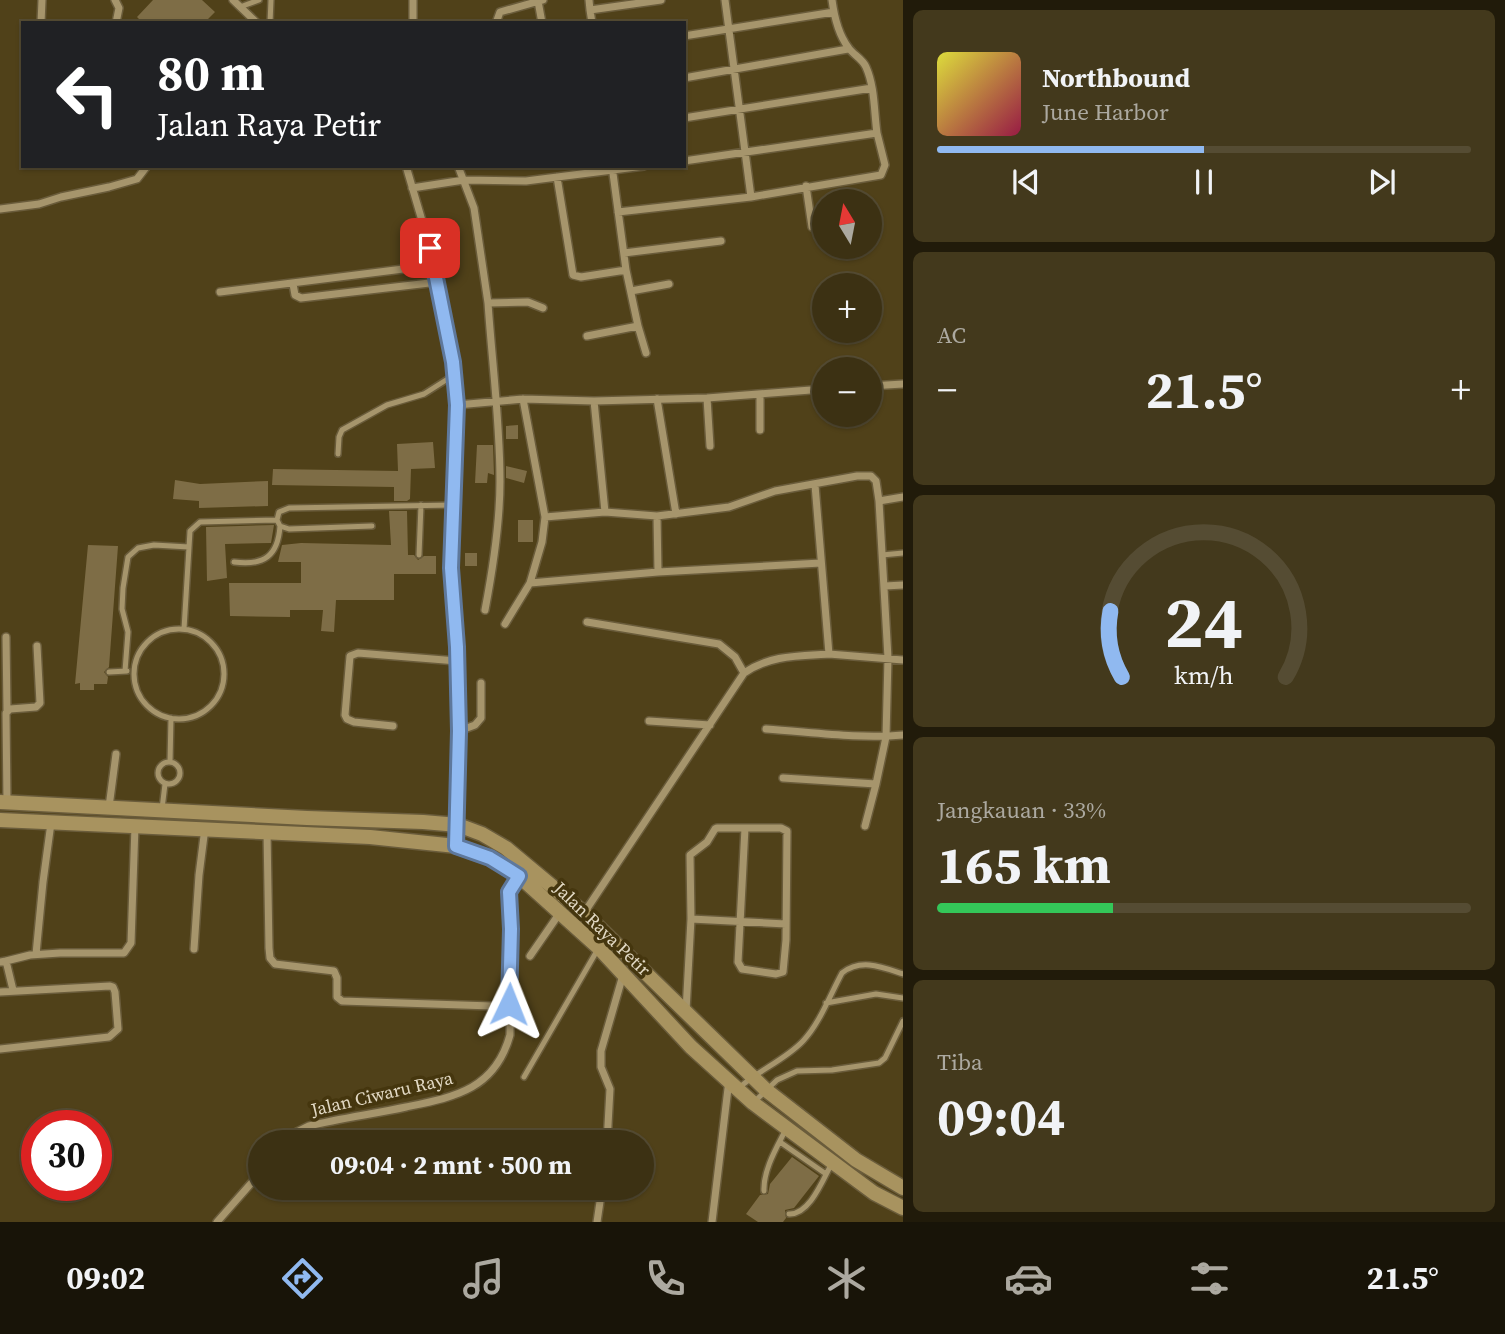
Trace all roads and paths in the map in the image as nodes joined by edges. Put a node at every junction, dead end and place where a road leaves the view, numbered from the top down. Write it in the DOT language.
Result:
graph roads {
  1 [pos="42,0"];
  2 [pos="116,0"];
  3 [pos="233,0"];
  4 [pos="259,0"];
  5 [pos="271,0"];
  6 [pos="413,0"];
  7 [pos="589,0"];
  8 [pos="661,0"];
  9 [pos="725,0"];
  10 [pos="832,0"];
  11 [pos="540,1"];
  12 [pos="240,7"];
  13 [pos="590,10"];
  14 [pos="834,12"];
  15 [pos="41,21"];
  16 [pos="116,21"];
  17 [pos="255,21"];
  18 [pos="270,21"];
  19 [pos="412,21"];
  20 [pos="497,21"];
  21 [pos="542,21"];
  22 [pos="592,21"];
  23 [pos="728,30"];
  24 [pos="686,36"];
  25 [pos="848,48"];
  26 [pos="734,70"];
  27 [pos="686,78"];
  28 [pos="872,88"];
  29 [pos="740,108"];
  30 [pos="686,118"];
  31 [pos="877,133"];
  32 [pos="746,153"];
  33 [pos="686,161"];
  34 [pos="145,168"];
  35 [pos="407,168"];
  36 [pos="459,168"];
  37 [pos="613,168"];
  38 [pos="557,177"];
  39 [pos="464,180"];
  40 [pos="806,186"];
  41 [pos="412,188"];
  42 [pos="751,197"];
  43 [pos="0,209"];
  44 [pos="618,212"];
  45 [pos="812,226"];
  46 [pos="721,241"];
  47 [pos="624,253"];
  48 [pos="435,265"];
  49 [pos="410,269"];
  50 [pos="626,271"];
  51 [pos="438,282"];
  52 [pos="293,284"];
  53 [pos="669,284"];
  54 [pos="412,285"];
  55 [pos="220,292"];
  56 [pos="631,292"];
  57 [pos="488,303"];
  58 [pos="543,307"];
  59 [pos="638,326"];
  60 [pos="587,336"];
  61 [pos="646,353"];
  62 [pos="454,375"];
  63 [pos="903,384"];
  64 [pos="882,385"];
  65 [pos="812,390"];
  66 [pos="760,394"];
  67 [pos="707,398"];
  68 [pos="523,399"];
  69 [pos="657,399"];
  70 [pos="496,400"];
  71 [pos="594,401"];
  72 [pos="457,405"];
  73 [pos="760,430"];
  74 [pos="710,446"];
  75 [pos="338,454"];
  76 [pos="815,485"];
  77 [pos="903,497"];
  78 [pos="879,501"];
  79 [pos="421,505"];
  80 [pos="453,505"];
  81 [pos="605,512"];
  82 [pos="676,514"];
  83 [pos="657,516"];
  84 [pos="544,517"];
  85 [pos="279,523"];
  86 [pos="372,526"];
  87 [pos="189,547"];
  88 [pos="903,553"];
  89 [pos="419,555"];
  90 [pos="882,555"];
  91 [pos="234,562"];
  92 [pos="821,563"];
  93 [pos="659,572"];
  94 [pos="530,583"];
  95 [pos="903,585"];
  96 [pos="885,586"];
  97 [pos="485,610"];
  98 [pos="587,622"];
  99 [pos="505,624"];
  100 [pos="184,629"];
  101 [pos="6,637"];
  102 [pos="37,646"];
  103 [pos="829,654"];
  104 [pos="888,658"];
  105 [pos="903,660"];
  106 [pos="457,661"];
  107 [pos="125,671"];
  108 [pos="134,671"];
  109 [pos="109,672"];
  110 [pos="744,673"];
  111 [pos="481,683"];
  112 [pos="7,711"];
  113 [pos="171,718"];
  114 [pos="649,721"];
  115 [pos="710,725"];
  116 [pos="393,726"];
  117 [pos="766,729"];
  118 [pos="459,731"];
  119 [pos="903,735"];
  120 [pos="886,737"];
  121 [pos="116,754"];
  122 [pos="170,762"];
  123 [pos="783,778"];
  124 [pos="876,784"];
  125 [pos="165,785"];
  126 [pos="3,802"];
  127 [pos="109,807"];
  128 [pos="162,809"];
  129 [pos="0,820"];
  130 [pos="51,822"];
  131 [pos="135,825"];
  132 [pos="458,825"];
  133 [pos="865,826"];
  134 [pos="205,828"];
  135 [pos="745,828"];
  136 [pos="267,831"];
  137 [pos="456,846"];
  138 [pos="519,876"];
  139 [pos="584,913"];
  140 [pos="559,914"];
  141 [pos="691,919"];
  142 [pos="740,920"];
  143 [pos="786,923"];
  144 [pos="599,948"];
  145 [pos="194,949"];
  146 [pos="36,954"];
  147 [pos="530,956"];
  148 [pos="3,962"];
  149 [pos="624,974"];
  150 [pos="903,974"];
  151 [pos="13,990"];
  152 [pos="0,992"];
  153 [pos="903,998"];
  154 [pos="826,1003"];
  155 [pos="507,1004"];
  156 [pos="686,1013"];
  157 [pos="903,1021"];
  158 [pos="0,1049"];
  159 [pos="524,1077"];
  160 [pos="752,1077"];
  161 [pos="733,1085"];
  162 [pos="766,1090"];
  163 [pos="753,1103"];
  164 [pos="303,1130"];
  165 [pos="608,1130"];
  166 [pos="783,1135"];
  167 [pos="829,1169"];
  168 [pos="248,1186"];
  169 [pos="903,1188"];
  170 [pos="764,1191"];
  171 [pos="600,1200"];
  172 [pos="903,1208"];
  173 [pos="789,1214"];
  174 [pos="216,1222"];
  175 [pos="597,1222"];
  176 [pos="712,1222"];
  1 -- 15 [label="street"];
  2 -- 16 [label="street"];
  3 -- 12 [label="street"];
  4 -- 12 [label="lane"];
  5 -- 18 [label="lane"];
  6 -- 19 [label="street"];
  7 -- 13 [label="street"];
  8 -- 13 [label="street"];
  9 -- 23 [label="street"];
  10 -- 14 [label="street"];
  11 -- 20 [label="street"];
  11 -- 21 [label="street"];
  12 -- 17 [label="street"];
  13 -- 22 [label="street"];
  14 -- 23 [label="street"];
  14 -- 25 [label="street"];
  23 -- 24 [label="street"];
  23 -- 26 [label="street"];
  25 -- 26 [label="street"];
  25 -- 28 [label="street"];
  26 -- 27 [label="street"];
  26 -- 29 [label="street"];
  28 -- 29 [label="street"];
  28 -- 31 [label="street"];
  29 -- 30 [label="street"];
  29 -- 32 [label="street"];
  31 -- 32 [label="street"];
  31 -- 40 [label="street"];
  32 -- 33 [label="street"];
  32 -- 42 [label="street"];
  34 -- 43 [label="street"];
  35 -- 41 [label="street"];
  36 -- 39 [label="street"];
  37 -- 38 [label="street"];
  37 -- 44 [label="street"];
  38 -- 39 [label="street"];
  38 -- 50 [label="street"];
  39 -- 41 [label="street"];
  39 -- 57 [label="street"];
  40 -- 42 [label="street"];
  40 -- 45 [label="street"];
  41 -- 48 [label="street"];
  42 -- 44 [label="street"];
  44 -- 47 [label="street"];
  46 -- 47 [label="street"];
  47 -- 50 [label="street"];
  48 -- 49 [label="street"];
  48 -- 51 [label="street"];
  49 -- 52 [label="street"];
  49 -- 54 [label="street"];
  50 -- 56 [label="street"];
  51 -- 54 [label="street"];
  51 -- 62 [label="street"];
  52 -- 54 [label="street"];
  52 -- 55 [label="street"];
  53 -- 56 [label="street"];
  56 -- 59 [label="street"];
  57 -- 58 [label="street"];
  57 -- 70 [label="street"];
  59 -- 60 [label="street"];
  59 -- 61 [label="street"];
  62 -- 72 [label="street"];
  62 -- 75 [label="lane"];
  63 -- 64 [label="street"];
  65 -- 66 [label="street"];
  66 -- 67 [label="street"];
  66 -- 73 [label="street"];
  67 -- 69 [label="street"];
  67 -- 74 [label="street"];
  68 -- 70 [label="street"];
  68 -- 71 [label="street"];
  68 -- 84 [label="street"];
  69 -- 71 [label="street"];
  69 -- 82 [label="street"];
  70 -- 72 [label="street"];
  70 -- 97 [label="street"];
  71 -- 81 [label="street"];
  72 -- 80 [label="street"];
  76 -- 78 [label="street"];
  76 -- 82 [label="street"];
  76 -- 92 [label="street"];
  77 -- 78 [label="street"];
  78 -- 90 [label="street"];
  79 -- 80 [label="lane"];
  79 -- 85 [label="lane"];
  79 -- 89 [label="lane"];
  80 -- 106 [label="street"];
  81 -- 83 [label="street"];
  81 -- 84 [label="street"];
  82 -- 83 [label="street"];
  83 -- 93 [label="street"];
  84 -- 94 [label="street"];
  85 -- 86 [label="lane"];
  85 -- 87 [label="lane"];
  85 -- 91 [label="lane"];
  87 -- 100 [label="lane"];
  87 -- 107 [label="lane"];
  88 -- 90 [label="lane"];
  90 -- 96 [label="street"];
  92 -- 93 [label="street"];
  92 -- 103 [label="street"];
  93 -- 94 [label="street"];
  94 -- 99 [label="street"];
  95 -- 96 [label="street"];
  96 -- 104 [label="street"];
  98 -- 110 [label="street"];
  100 -- 108 [label="lane"];
  100 -- 113 [label="lane"];
  101 -- 112 [label="street"];
  102 -- 112 [label="street"];
  103 -- 104 [label="street"];
  103 -- 110 [label="street"];
  104 -- 105 [label="street"];
  104 -- 120 [label="street"];
  106 -- 116 [label="street"];
  106 -- 118 [label="street"];
  107 -- 108 [label="lane"];
  107 -- 109 [label="lane"];
  108 -- 113 [label="lane"];
  110 -- 115 [label="street"];
  111 -- 118 [label="street"];
  112 -- 126 [label="street"];
  113 -- 122 [label="lane"];
  114 -- 115 [label="street"];
  115 -- 139 [label="street"];
  117 -- 120 [label="street"];
  118 -- 132 [label="street"];
  119 -- 120 [label="street"];
  120 -- 124 [label="street"];
  121 -- 127 [label="street"];
  122 -- 125 [label="lane"];
  122 -- 125 [label="lane"];
  123 -- 124 [label="street"];
  124 -- 133 [label="street"];
  125 -- 128 [label="lane"];
  126 -- 127 [label="main road, Jalan Raya Petir"];
  127 -- 128 [label="main road, Jalan Raya Petir"];
  128 -- 132 [label="main road, Jalan Raya Petir"];
  129 -- 130 [label="main road, Jalan Raya Petir"];
  130 -- 131 [label="main road, Jalan Raya Petir"];
  130 -- 146 [label="street"];
  131 -- 134 [label="main road, Jalan Raya Petir"];
  131 -- 146 [label="street"];
  132 -- 137 [label="street"];
  132 -- 139 [label="main road, Jalan Raya Petir"];
  134 -- 136 [label="main road, Jalan Raya Petir"];
  134 -- 145 [label="street"];
  135 -- 141 [label="street"];
  135 -- 142 [label="street"];
  135 -- 143 [label="street"];
  136 -- 137 [label="main road, Jalan Raya Petir"];
  136 -- 155 [label="street"];
  137 -- 138 [label="main road, Jalan Raya Petir"];
  138 -- 140 [label="main road, Jalan Raya Petir"];
  138 -- 155 [label="street, Jalan Ciwaru Raya"];
  139 -- 156 [label="main road, Jalan Raya Petir"];
  140 -- 144 [label="main road, Jalan Raya Petir"];
  140 -- 147 [label="street"];
  141 -- 142 [label="street"];
  141 -- 156 [label="street"];
  142 -- 143 [label="street"];
  142 -- 143 [label="street"];
  144 -- 149 [label="main road, Jalan Raya Petir"];
  144 -- 159 [label="lane"];
  146 -- 148 [label="street"];
  148 -- 151 [label="street"];
  149 -- 161 [label="main road, Jalan Raya Petir"];
  149 -- 165 [label="street"];
  150 -- 154 [label="lane"];
  151 -- 152 [label="street"];
  151 -- 158 [label="street"];
  153 -- 154 [label="lane"];
  154 -- 160 [label="lane"];
  155 -- 164 [label="street, Jalan Ciwaru Raya"];
  156 -- 160 [label="main road, Jalan Raya Petir"];
  157 -- 162 [label="lane"];
  160 -- 161 [label="lane"];
  160 -- 162 [label="main road, Jalan Raya Petir"];
  161 -- 163 [label="main road, Jalan Raya Petir"];
  161 -- 176 [label="street"];
  162 -- 163 [label="lane"];
  162 -- 169 [label="main road, Jalan Raya Petir"];
  163 -- 166 [label="main road, Jalan Raya Petir"];
  166 -- 167 [label="main road, Jalan Raya Petir"];
  166 -- 170 [label="lane"];
  167 -- 172 [label="main road, Jalan Raya Petir"];
  167 -- 173 [label="lane"];
  168 -- 174 [label="street"];
  171 -- 175 [label="street"];
}
